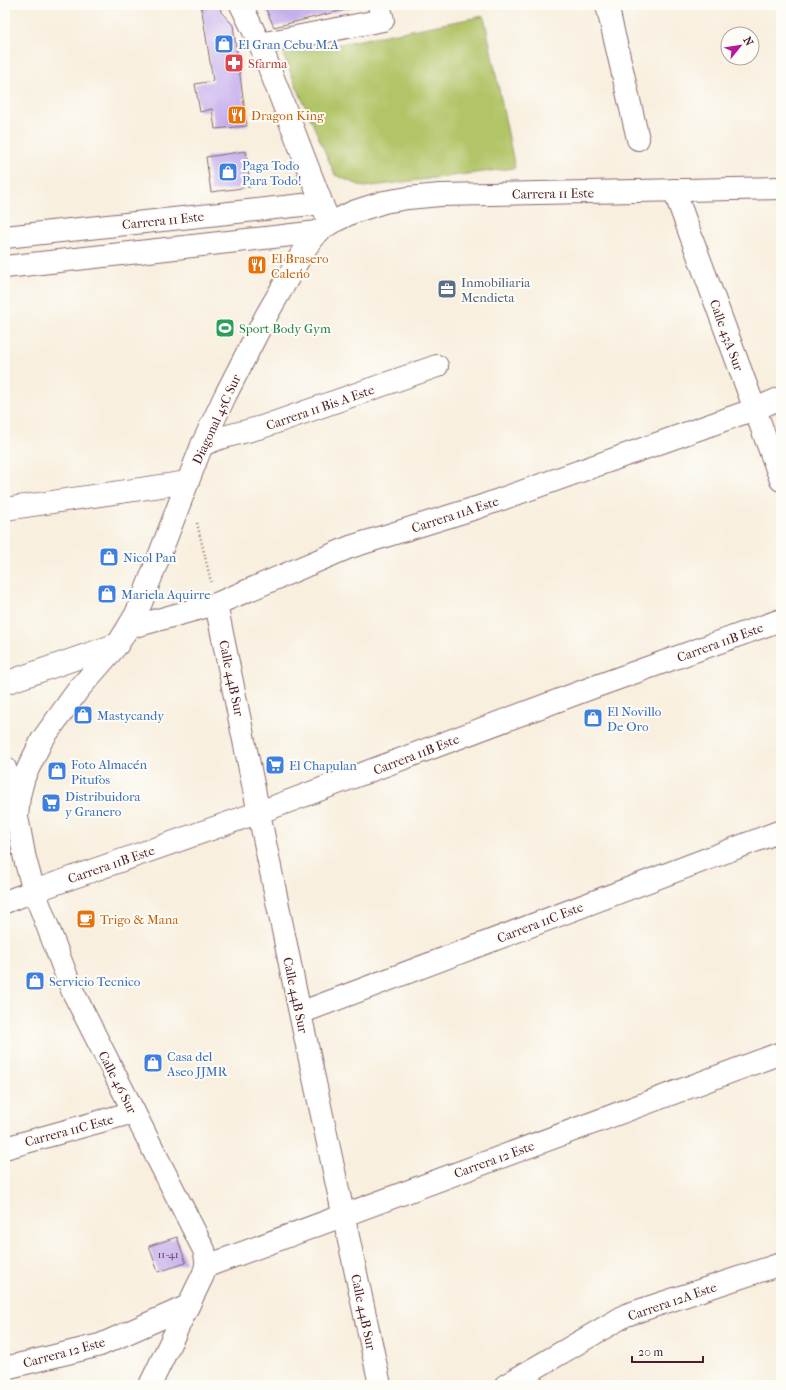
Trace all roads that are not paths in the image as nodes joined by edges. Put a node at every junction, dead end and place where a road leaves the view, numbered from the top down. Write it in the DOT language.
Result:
graph roads {
  1 [pos="241,5"];
  2 [pos="607,5"];
  3 [pos="381,13"];
  4 [pos="260,44"];
  5 [pos="638,139"];
  6 [pos="781,188"];
  7 [pos="674,190"];
  8 [pos="321,203"];
  9 [pos="324,228"];
  10 [pos="5,237"];
  11 [pos="5,268"];
  12 [pos="437,366"];
  13 [pos="781,398"];
  14 [pos="754,408"];
  15 [pos="202,445"];
  16 [pos="781,480"];
  17 [pos="188,482"];
  18 [pos="5,509"];
  19 [pos="216,604"];
  20 [pos="781,620"];
  21 [pos="123,636"];
  22 [pos="5,683"];
  23 [pos="5,768"];
  24 [pos="260,812"];
  25 [pos="17,817"];
  26 [pos="781,831"];
  27 [pos="34,890"];
  28 [pos="5,902"];
  29 [pos="300,1013"];
  30 [pos="781,1053"];
  31 [pos="134,1112"];
  32 [pos="5,1148"];
  33 [pos="343,1215"];
  34 [pos="781,1264"];
  35 [pos="207,1266"];
  36 [pos="188,1306"];
  37 [pos="5,1368"];
  38 [pos="150,1385"];
  39 [pos="380,1385"];
  40 [pos="506,1385"];
  1 -- 4 [label="street"];
  2 -- 5 [label="street"];
  3 -- 4 [label="street"];
  4 -- 8 [label="street"];
  6 -- 7 [label="street, Carrera 11 Este"];
  7 -- 9 [label="street, Carrera 11 Este"];
  7 -- 14 [label="street, Calle 43A Sur"];
  8 -- 9 [label="street"];
  8 -- 10 [label="street, Carrera 11 Este"];
  9 -- 11 [label="street, Carrera 11 Este"];
  9 -- 15 [label="street, Diagonal 45C Sur"];
  12 -- 15 [label="street, Carrera 11 Bis A Este"];
  13 -- 14 [label="street, Carrera 11A Este"];
  14 -- 16 [label="street, Calle 43A Sur"];
  14 -- 19 [label="street, Carrera 11A Este"];
  15 -- 17 [label="street, Diagonal 45C Sur"];
  17 -- 18 [label="street"];
  17 -- 21 [label="street, Diagonal 45C Sur"];
  19 -- 21 [label="street, Carrera 11A Este"];
  19 -- 24 [label="street, Calle 44B Sur"];
  20 -- 24 [label="street, Carrera 11B Este"];
  21 -- 22 [label="street, Carrera 11A Este"];
  21 -- 25 [label="street, Diagonal 45C Sur"];
  23 -- 25 [label="street, Calle 46 Sur"];
  24 -- 27 [label="street, Carrera 11B Este"];
  24 -- 29 [label="street, Calle 44B Sur"];
  25 -- 27 [label="street, Calle 46 Sur"];
  26 -- 29 [label="street, Carrera 11C Este"];
  27 -- 28 [label="street, Carrera 11B Este"];
  27 -- 31 [label="street, Calle 46 Sur"];
  29 -- 33 [label="street, Calle 44B Sur"];
  30 -- 33 [label="street, Carrera 12 Este"];
  31 -- 32 [label="street, Carrera 11C Este"];
  31 -- 35 [label="street, Calle 46 Sur"];
  33 -- 35 [label="street, Carrera 12 Este"];
  33 -- 39 [label="street, Calle 44B Sur"];
  34 -- 40 [label="street, Carrera 12A Este"];
  35 -- 36 [label="street"];
  36 -- 37 [label="street, Carrera 12 Este"];
  36 -- 38 [label="street"];
}
